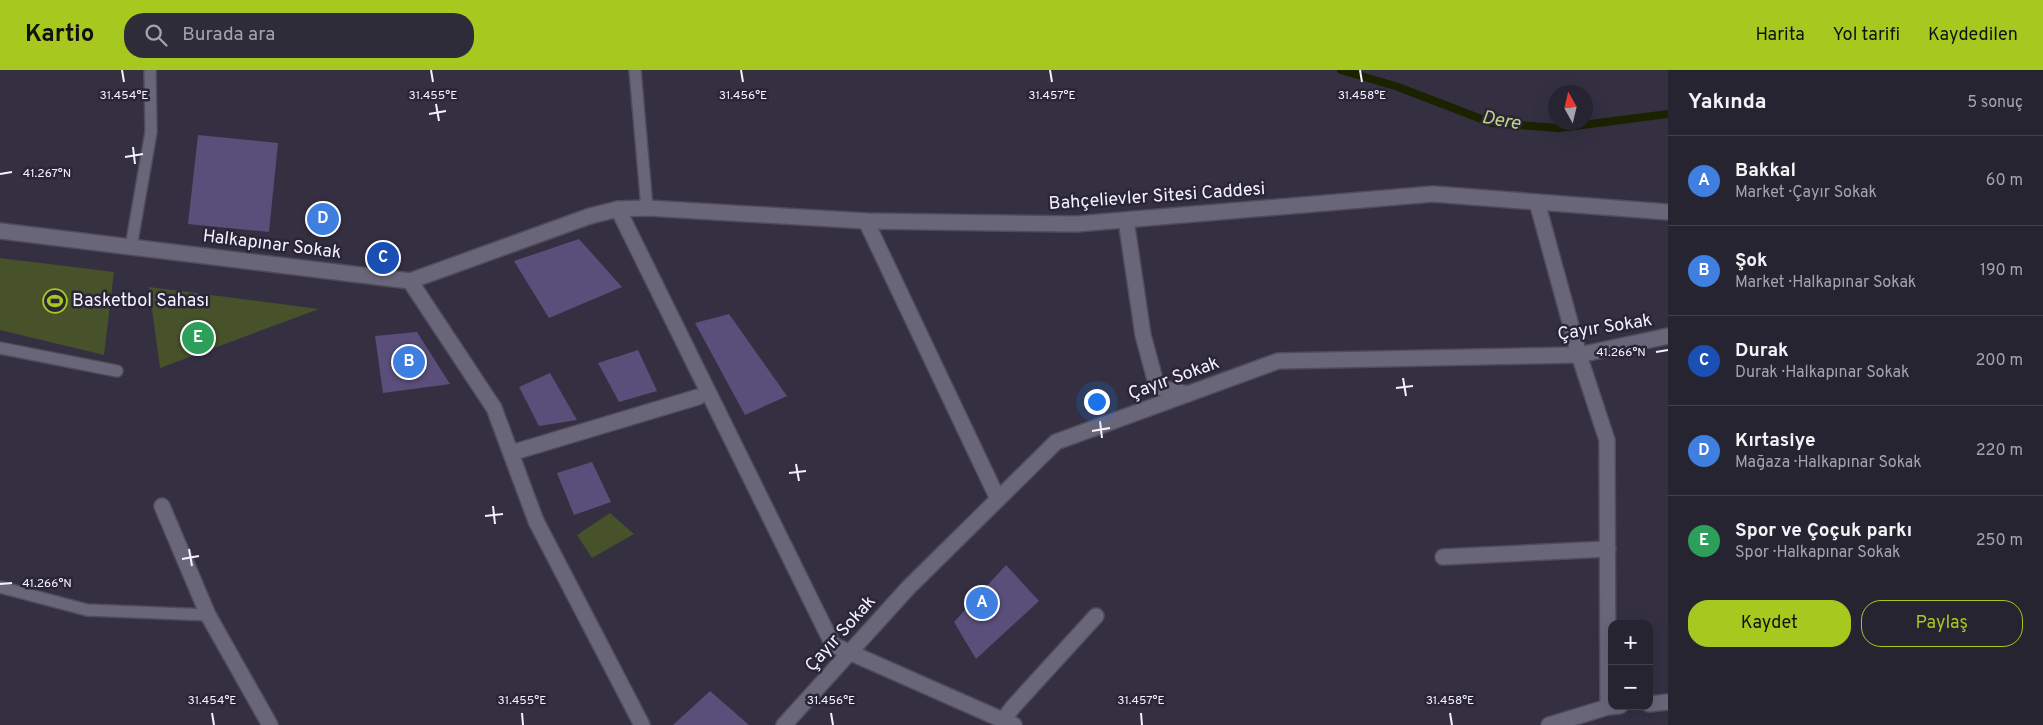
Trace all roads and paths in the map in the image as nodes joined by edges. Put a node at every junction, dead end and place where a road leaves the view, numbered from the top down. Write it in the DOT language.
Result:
graph roads {
  1 [pos="150,70"];
  2 [pos="635,70"];
  3 [pos="1537,202"];
  4 [pos="647,208"];
  5 [pos="618,209"];
  6 [pos="1668,212"];
  7 [pos="866,220"];
  8 [pos="1126,220"];
  9 [pos="0,230"];
  10 [pos="131,247"];
  11 [pos="410,281"];
  12 [pos="1668,336"];
  13 [pos="0,348"];
  14 [pos="1579,355"];
  15 [pos="117,370"];
  16 [pos="1188,394"];
  17 [pos="698,397"];
  18 [pos="511,453"];
  19 [pos="998,499"];
  20 [pos="162,506"];
  21 [pos="1608,549"];
  22 [pos="1443,557"];
  23 [pos="0,587"];
  24 [pos="208,615"];
  25 [pos="1096,616"];
  26 [pos="849,653"];
  27 [pos="1612,665"];
  28 [pos="1668,702"];
  29 [pos="1653,704"];
  30 [pos="1608,709"];
  31 [pos="1009,723"];
  32 [pos="270,725"];
  33 [pos="642,725"];
  34 [pos="784,725"];
  35 [pos="1549,725"];
  1 -- 10 [label="lane"];
  2 -- 4 [label="lane"];
  3 -- 6 [label="street, Bahçelievler Sitesi Caddesi"];
  3 -- 8 [label="street, Bahçelievler Sitesi Caddesi"];
  3 -- 14 [label="street"];
  4 -- 5 [label="street, Halkapınar Sokak"];
  4 -- 7 [label="street, Bahçelievler Sitesi Caddesi"];
  5 -- 11 [label="street, Halkapınar Sokak"];
  5 -- 26 [label="street"];
  7 -- 8 [label="street, Bahçelievler Sitesi Caddesi"];
  7 -- 19 [label="street"];
  8 -- 16 [label="street"];
  9 -- 10 [label="street, Halkapınar Sokak"];
  10 -- 11 [label="street, Halkapınar Sokak"];
  11 -- 18 [label="street"];
  12 -- 14 [label="street, Çayır Sokak"];
  13 -- 15 [label="lane"];
  14 -- 16 [label="street, Çayır Sokak"];
  14 -- 21 [label="street"];
  16 -- 19 [label="street, Çayır Sokak"];
  17 -- 18 [label="street"];
  18 -- 33 [label="street"];
  19 -- 26 [label="street, Çayır Sokak"];
  20 -- 24 [label="street"];
  21 -- 22 [label="street"];
  21 -- 27 [label="street"];
  23 -- 24 [label="lane"];
  24 -- 32 [label="street"];
  25 -- 31 [label="street"];
  26 -- 31 [label="street"];
  26 -- 34 [label="street, Çayır Sokak"];
  28 -- 29 [label="street"];
  30 -- 35 [label="street"];
}
